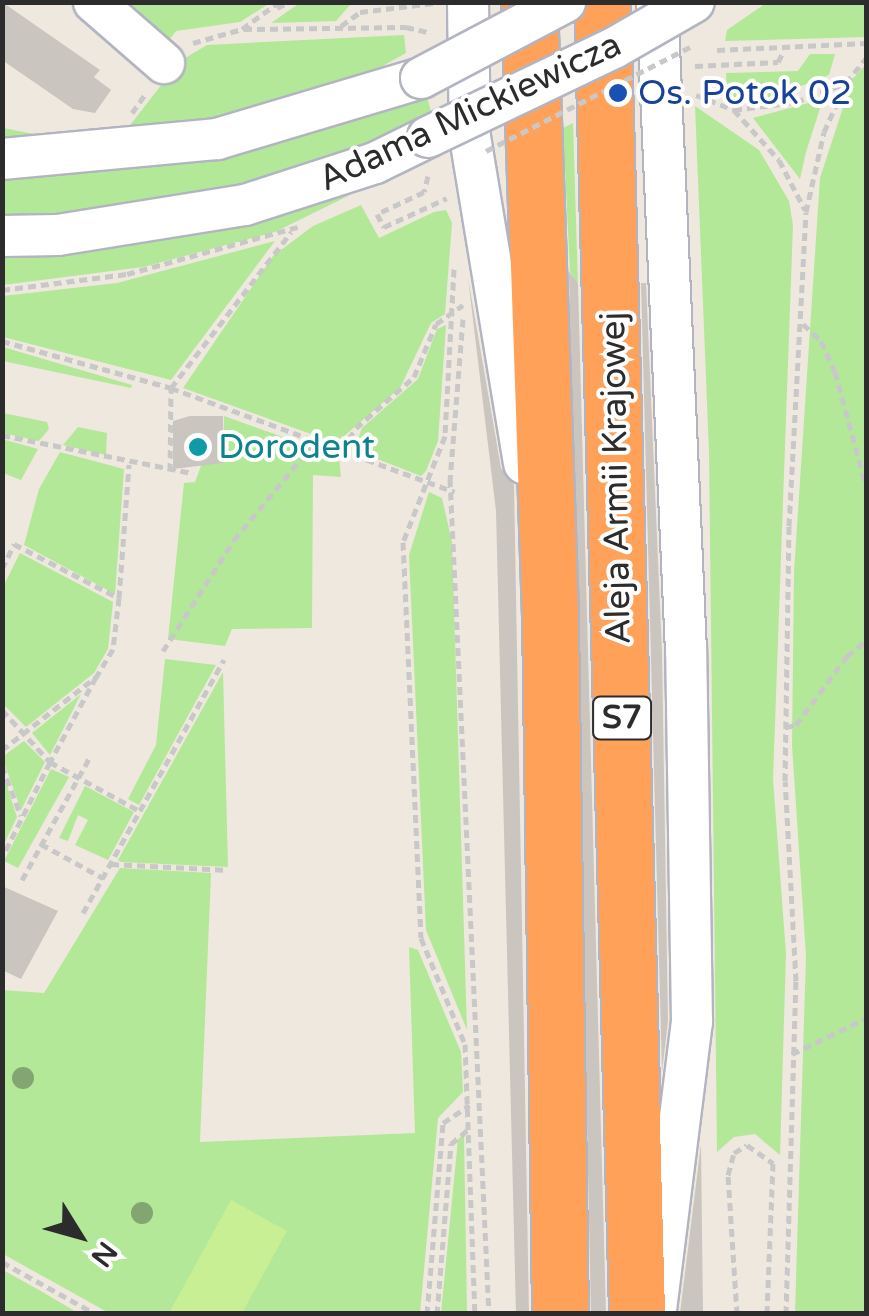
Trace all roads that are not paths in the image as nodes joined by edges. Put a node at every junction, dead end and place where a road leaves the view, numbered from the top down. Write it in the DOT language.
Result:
graph roads {
  1 [pos="94,2"];
  2 [pos="468,2"];
  3 [pos="529,2"];
  4 [pos="565,2"];
  5 [pos="602,2"];
  6 [pos="657,2"];
  7 [pos="694,2"];
  8 [pos="164,63"];
  9 [pos="2,159"];
  10 [pos="2,236"];
  11 [pos="550,617"];
  12 [pos="560,1314"];
  13 [pos="637,1314"];
  14 [pos="656,1314"];
  1 -- 8 [label="street"];
  2 -- 11 [label="street, Aleja Armii Krajowej"];
  3 -- 11 [label="highway, Aleja Armii Krajowej / S7"];
  4 -- 9 [label="street, Adama Mickiewicza, bridge"];
  5 -- 13 [label="highway, Aleja Armii Krajowej / S7"];
  6 -- 14 [label="street"];
  7 -- 10 [label="street, Adama Mickiewicza, bridge"];
  11 -- 12 [label="highway, Aleja Armii Krajowej / S7"];
}
